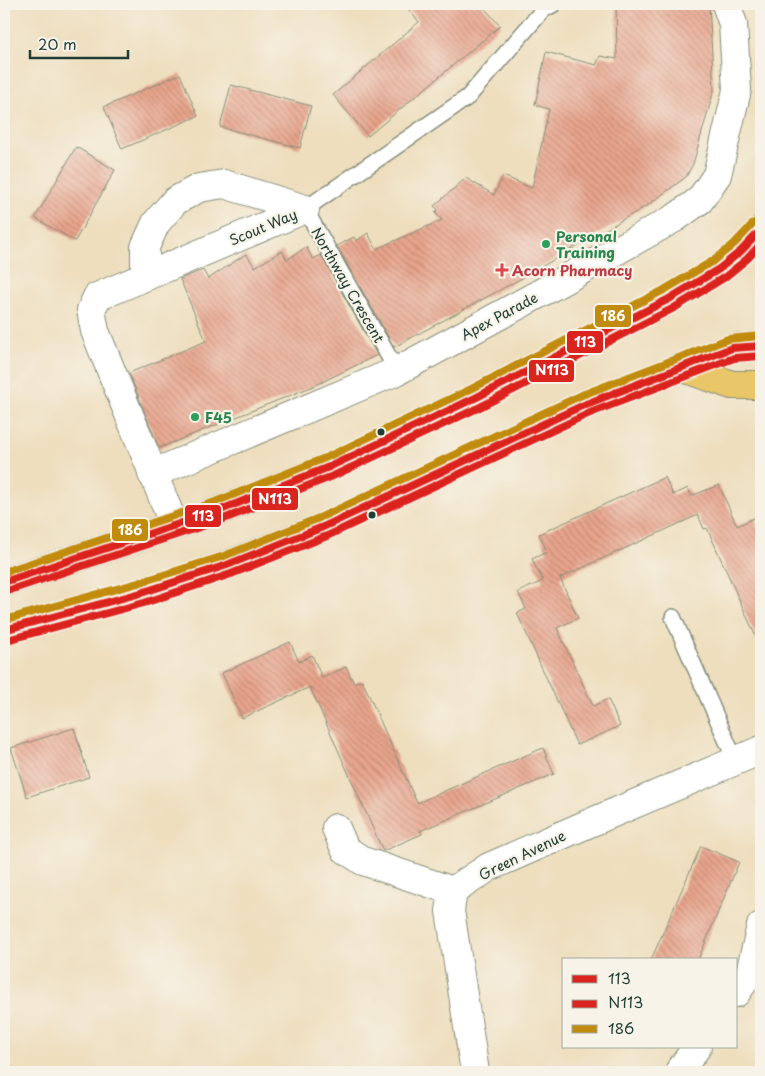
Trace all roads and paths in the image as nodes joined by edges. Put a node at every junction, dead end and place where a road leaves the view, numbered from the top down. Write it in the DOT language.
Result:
graph roads {
  1 [pos="554,4"];
  2 [pos="726,4"];
  3 [pos="305,209"];
  4 [pos="761,230"];
  5 [pos="145,276"];
  6 [pos="761,346"];
  7 [pos="681,367"];
  8 [pos="397,371"];
  9 [pos="761,385"];
  10 [pos="152,474"];
  11 [pos="174,526"];
  12 [pos="4,582"];
  13 [pos="673,617"];
  14 [pos="4,630"];
  15 [pos="761,750"];
  16 [pos="735,760"];
  17 [pos="336,828"];
  18 [pos="453,891"];
  19 [pos="761,926"];
  20 [pos="738,990"];
  21 [pos="696,1048"];
  22 [pos="680,1070"];
  23 [pos="475,1072"];
  1 -- 3 [label="lane, Scout Way"];
  2 -- 8 [label="street, Apex Parade"];
  3 -- 5 [label="street, Scout Way"];
  3 -- 5 [label="street"];
  3 -- 8 [label="lane, Northway Crescent"];
  4 -- 11 [label="highway"];
  5 -- 10 [label="street, Scout Way"];
  6 -- 7 [label="highway"];
  7 -- 9 [label="highway"];
  7 -- 14 [label="highway"];
  8 -- 10 [label="street, Apex Parade"];
  10 -- 11 [label="street"];
  11 -- 12 [label="highway"];
  13 -- 16 [label="lane"];
  15 -- 16 [label="street, Green Avenue"];
  16 -- 18 [label="street, Green Avenue"];
  17 -- 18 [label="street"];
  18 -- 23 [label="street"];
  19 -- 20 [label="street"];
  21 -- 22 [label="street"];
}
